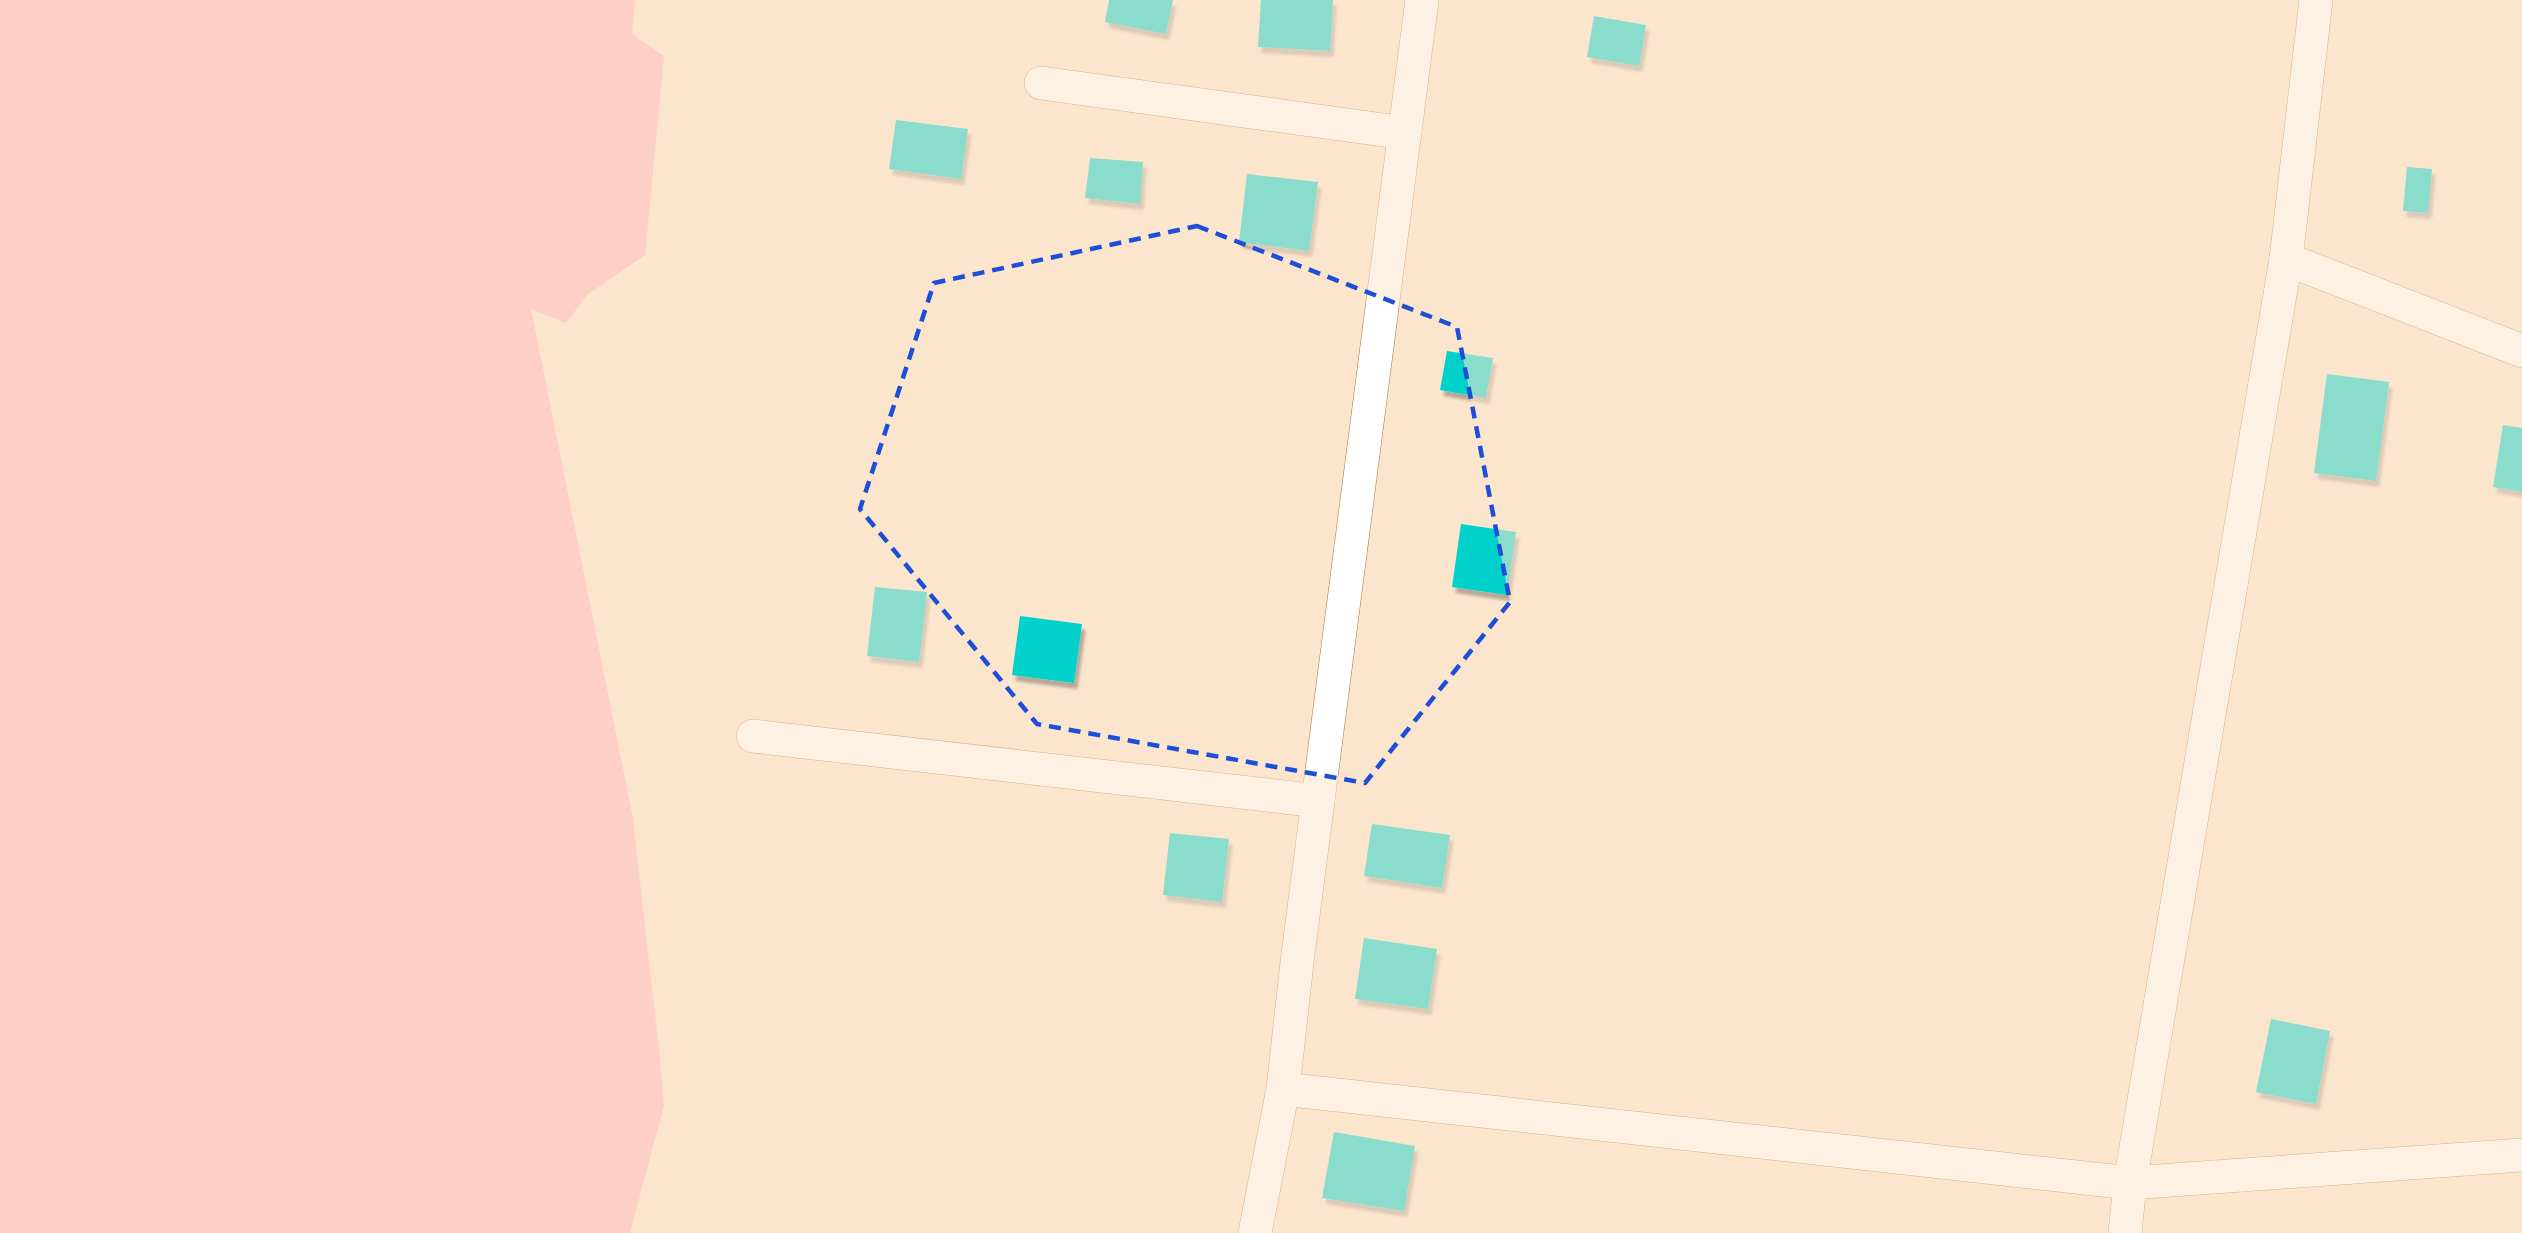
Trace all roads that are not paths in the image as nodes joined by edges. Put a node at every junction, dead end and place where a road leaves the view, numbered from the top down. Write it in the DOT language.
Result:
graph roads {
  1 [pos="1422,0"];
  2 [pos="2316,0"];
  3 [pos="1041,83"];
  4 [pos="1405,133"];
  5 [pos="2286,259"];
  6 [pos="2522,351"];
  7 [pos="753,736"];
  8 [pos="1318,801"];
  9 [pos="1284,1089"];
  10 [pos="2522,1155"];
  11 [pos="2130,1183"];
  12 [pos="1255,1233"];
  13 [pos="2125,1233"];
  1 -- 4 [label="street"];
  2 -- 5 [label="street"];
  3 -- 4 [label="street"];
  4 -- 8 [label="street"];
  5 -- 6 [label="street"];
  5 -- 11 [label="street"];
  7 -- 8 [label="street"];
  8 -- 9 [label="street"];
  9 -- 11 [label="street"];
  9 -- 12 [label="street"];
  10 -- 11 [label="street"];
  11 -- 13 [label="street"];
}
